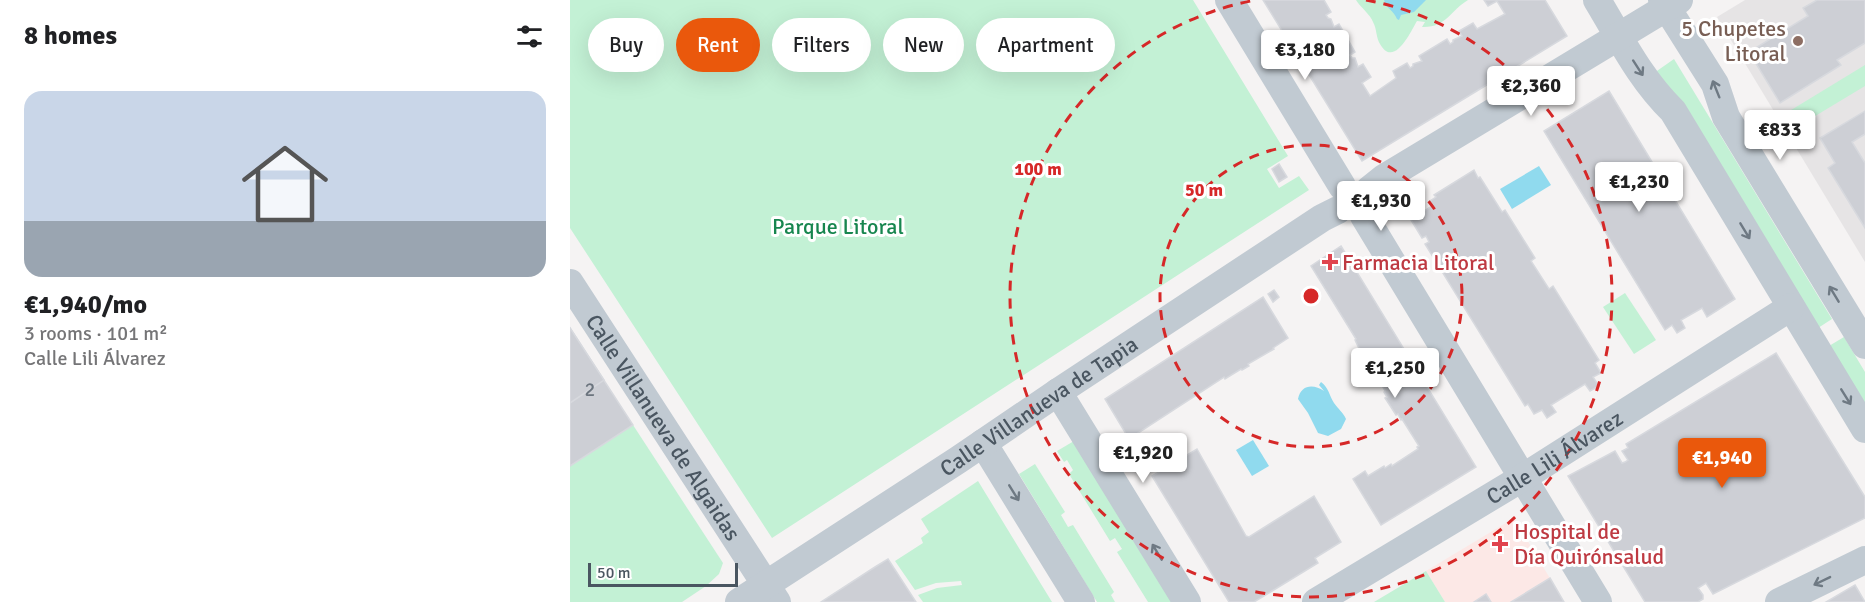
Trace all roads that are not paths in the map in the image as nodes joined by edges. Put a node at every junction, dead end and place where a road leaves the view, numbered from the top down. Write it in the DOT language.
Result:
graph roads {
  1 [pos="1229,0"];
  2 [pos="1597,0"];
  3 [pos="1670,3"];
  4 [pos="1619,36"];
  5 [pos="1354,200"];
  6 [pos="570,283"];
  7 [pos="1791,307"];
  8 [pos="1865,345"];
  9 [pos="1058,392"];
  10 [pos="1865,429"];
  11 [pos="983,443"];
  12 [pos="1522,478"];
  13 [pos="1865,560"];
  14 [pos="772,593"];
  15 [pos="739,602"];
  16 [pos="1081,602"];
  17 [pos="1187,602"];
  18 [pos="1316,602"];
  19 [pos="1598,602"];
  20 [pos="1779,602"];
  1 -- 5 [label="street"];
  2 -- 4 [label="street"];
  3 -- 4 [label="street, Calle Villanueva de Tapia"];
  8 -- 3 [label="street, one-way"];
  4 -- 5 [label="street, Calle Villanueva de Tapia"];
  4 -- 7 [label="street, one-way"];
  5 -- 9 [label="street, Calle Villanueva de Tapia"];
  5 -- 12 [label="street"];
  6 -- 14 [label="street, Calle Villanueva de Algaidas"];
  7 -- 10 [label="street, one-way"];
  7 -- 12 [label="street, Calle Lili Álvarez"];
  9 -- 11 [label="street, Calle Villanueva de Tapia"];
  17 -- 9 [label="street, one-way"];
  11 -- 14 [label="street, Calle Villanueva de Tapia"];
  11 -- 16 [label="street, one-way"];
  12 -- 18 [label="street, Calle Lili Álvarez"];
  12 -- 19 [label="street"];
  13 -- 20 [label="street, one-way"];
  14 -- 15 [label="street, Calle Villanueva de Tapia"];
}
